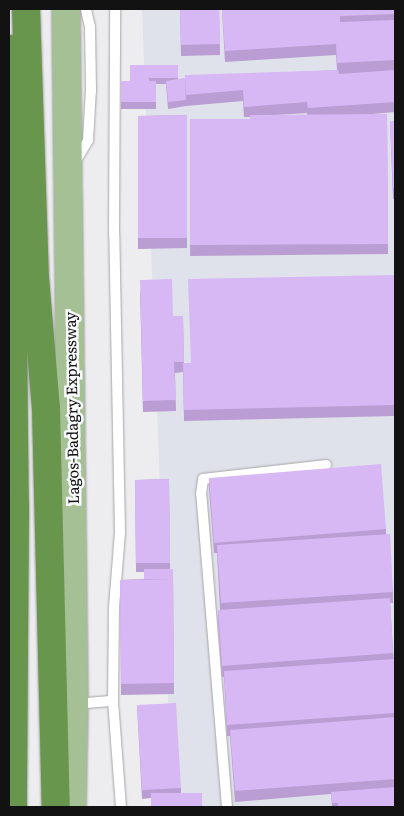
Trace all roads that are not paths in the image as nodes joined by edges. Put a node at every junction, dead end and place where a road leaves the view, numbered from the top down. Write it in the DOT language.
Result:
graph roads {
  1 [pos="11,9"];
  2 [pos="26,9"];
  3 [pos="66,9"];
  4 [pos="86,9"];
  5 [pos="115,9"];
  6 [pos="69,174"];
  7 [pos="326,465"];
  8 [pos="113,701"];
  9 [pos="74,704"];
  10 [pos="13,807"];
  11 [pos="56,807"];
  12 [pos="72,807"];
  13 [pos="121,807"];
  14 [pos="227,807"];
  1 -- 10 [label="highway"];
  2 -- 11 [label="highway"];
  3 -- 6 [label="main road, Lagos-Badagry Expressway"];
  4 -- 6 [label="lane"];
  5 -- 8 [label="lane"];
  6 -- 9 [label="main road, Lagos-Badagry Expressway"];
  7 -- 14 [label="lane"];
  8 -- 9 [label="lane"];
  8 -- 13 [label="lane"];
  9 -- 12 [label="main road, Lagos-Badagry Expressway"];
}
